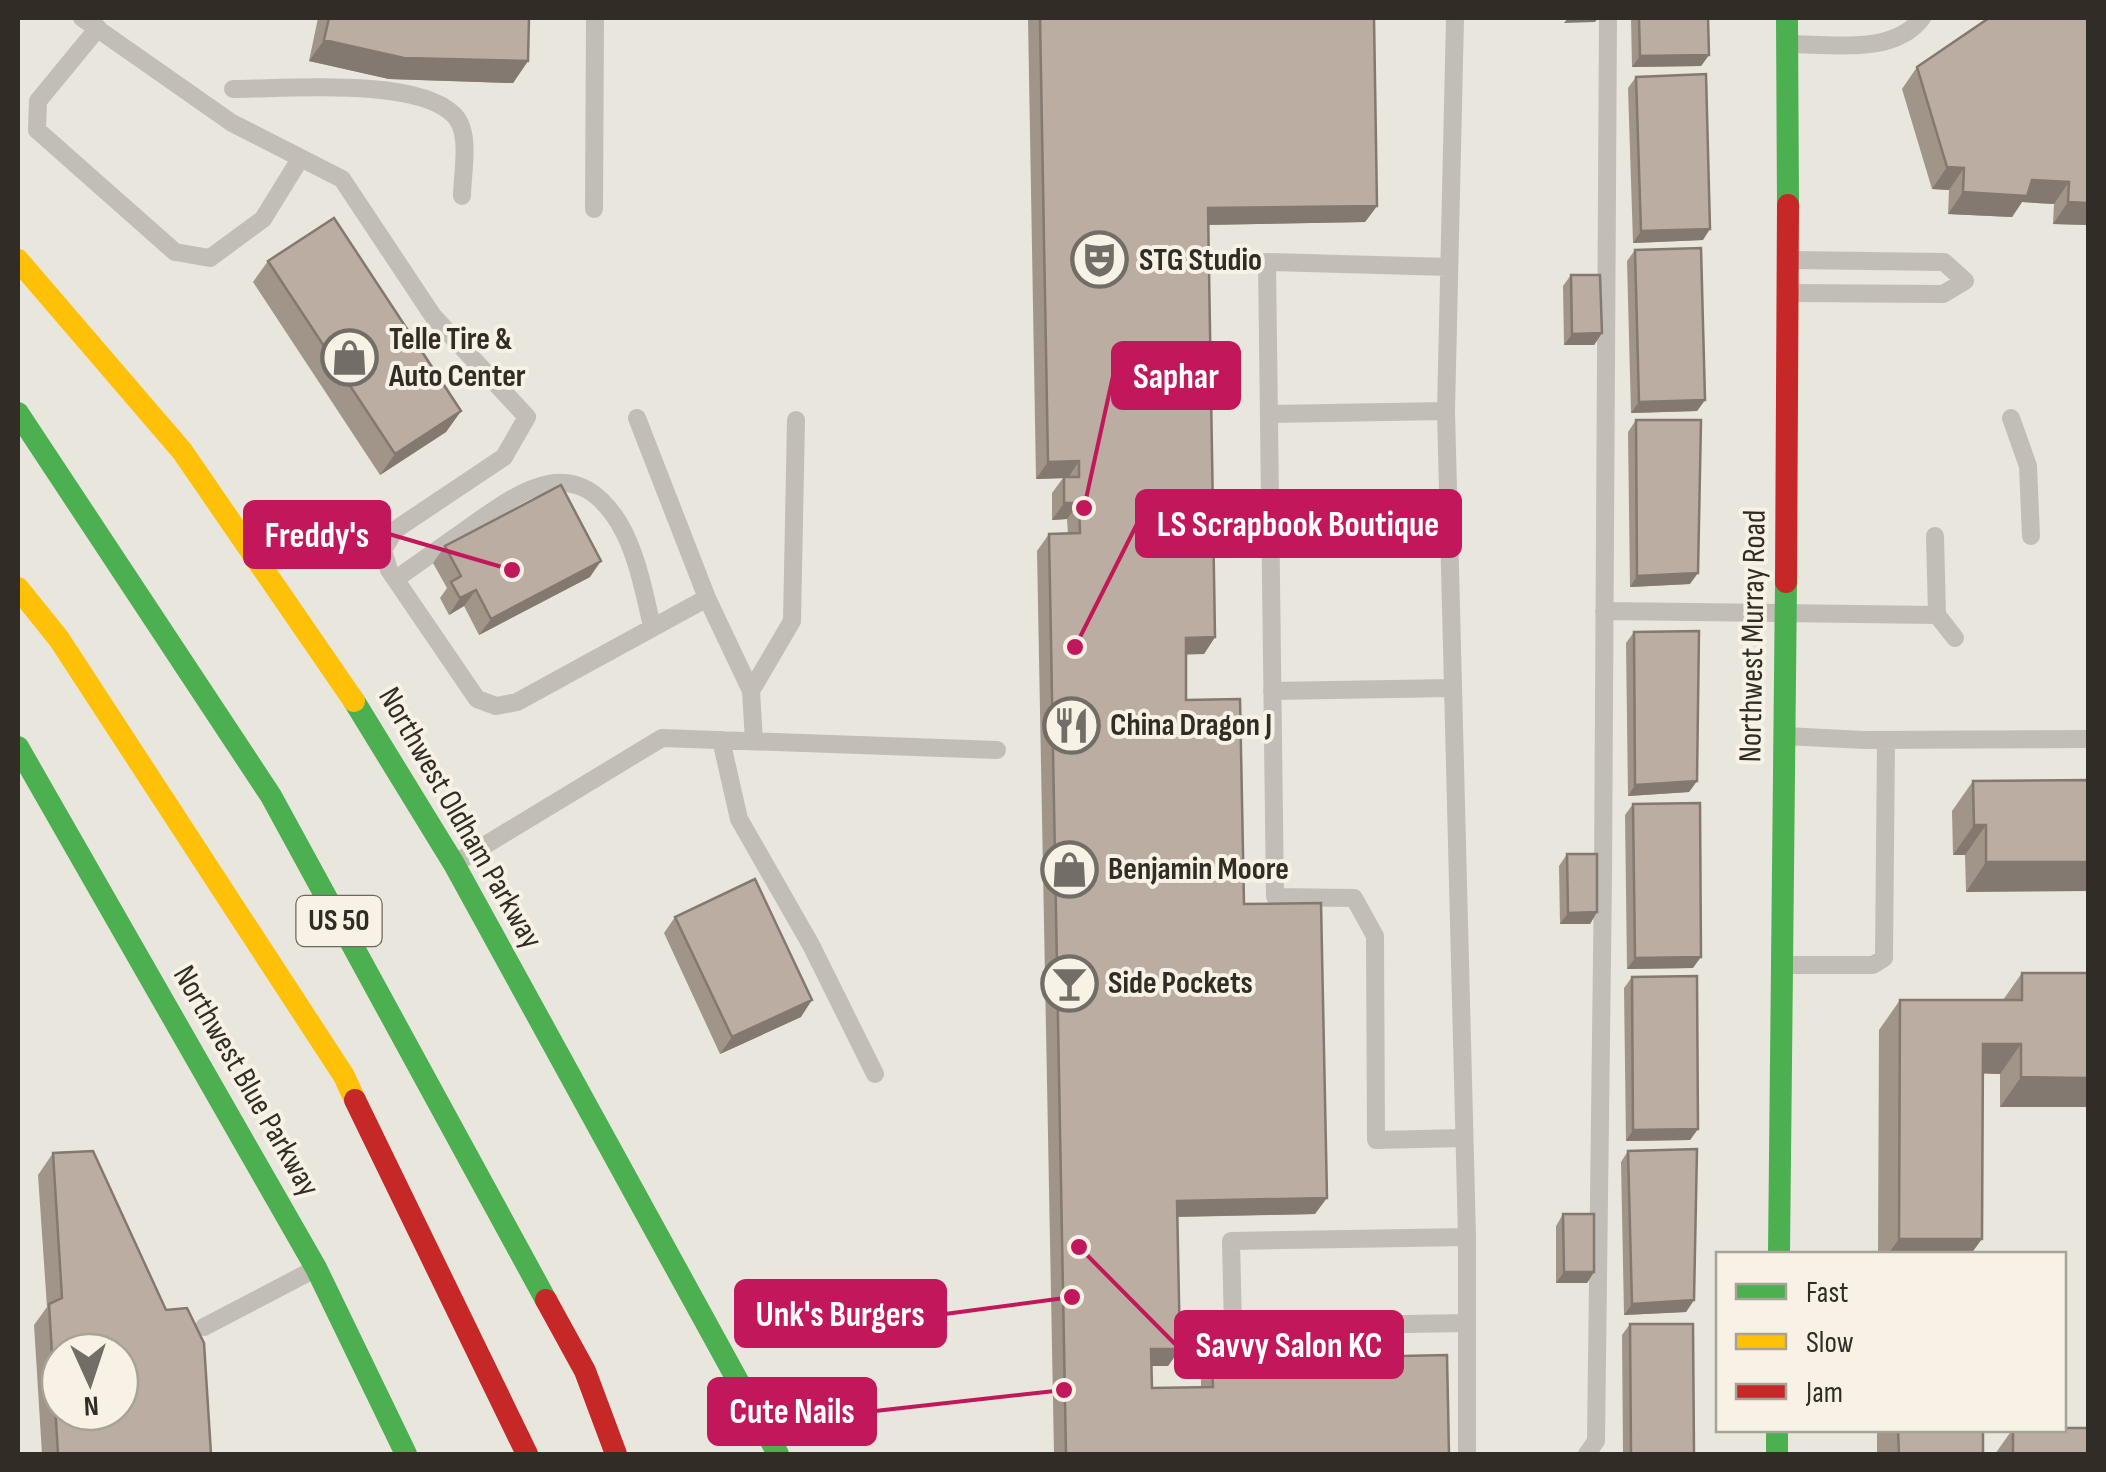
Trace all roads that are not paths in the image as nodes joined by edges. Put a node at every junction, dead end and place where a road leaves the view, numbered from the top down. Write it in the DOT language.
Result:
graph roads {
  1 [pos="595,18"];
  2 [pos="1455,18"];
  3 [pos="1608,18"];
  4 [pos="1786,18"];
  5 [pos="1922,18"];
  6 [pos="90,23"];
  7 [pos="1787,44"];
  8 [pos="233,89"];
  9 [pos="300,160"];
  10 [pos="462,196"];
  11 [pos="594,209"];
  12 [pos="18,260"];
  13 [pos="1789,260"];
  14 [pos="1449,267"];
  15 [pos="1789,293"];
  16 [pos="1446,411"];
  17 [pos="18,414"];
  18 [pos="1269,414"];
  19 [pos="637,418"];
  20 [pos="2011,418"];
  21 [pos="796,420"];
  22 [pos="1935,536"];
  23 [pos="2031,536"];
  24 [pos="396,579"];
  25 [pos="18,588"];
  26 [pos="707,598"];
  27 [pos="1604,611"];
  28 [pos="1786,614"];
  29 [pos="1937,616"];
  30 [pos="652,626"];
  31 [pos="1955,638"];
  32 [pos="1452,688"];
  33 [pos="751,691"];
  34 [pos="1272,691"];
  35 [pos="1784,736"];
  36 [pos="721,740"];
  37 [pos="1886,740"];
  38 [pos="2088,740"];
  39 [pos="754,741"];
  40 [pos="18,748"];
  41 [pos="997,750"];
  42 [pos="454,864"];
  43 [pos="1782,966"];
  44 [pos="874,1074"];
  45 [pos="1464,1138"];
  46 [pos="1467,1237"];
  47 [pos="1779,1252"];
  48 [pos="316,1268"];
  49 [pos="1467,1322"];
  50 [pos="204,1327"];
  51 [pos="406,1454"];
  52 [pos="528,1454"];
  53 [pos="616,1454"];
  54 [pos="778,1454"];
  55 [pos="1467,1454"];
  56 [pos="1587,1454"];
  1 -- 11 [label="lane"];
  2 -- 14 [label="lane"];
  3 -- 27 [label="lane"];
  4 -- 7 [label="main road, Northwest Murray Road"];
  5 -- 7 [label="lane"];
  6 -- 9 [label="lane"];
  6 -- 9 [label="lane"];
  7 -- 13 [label="main road, Northwest Murray Road"];
  8 -- 10 [label="lane"];
  9 -- 24 [label="lane"];
  12 -- 42 [label="main road, Northwest Oldham Parkway"];
  13 -- 15 [label="main road, Northwest Murray Road"];
  13 -- 15 [label="lane"];
  14 -- 16 [label="lane"];
  14 -- 18 [label="lane"];
  15 -- 28 [label="main road, Northwest Murray Road"];
  16 -- 18 [label="lane"];
  16 -- 32 [label="lane"];
  17 -- 53 [label="main road, US 50"];
  18 -- 34 [label="lane"];
  19 -- 26 [label="lane"];
  20 -- 23 [label="lane"];
  21 -- 33 [label="lane"];
  22 -- 29 [label="lane"];
  24 -- 30 [label="lane"];
  24 -- 30 [label="lane"];
  25 -- 52 [label="main road, US 50"];
  26 -- 30 [label="lane"];
  26 -- 33 [label="lane"];
  27 -- 28 [label="lane"];
  27 -- 56 [label="lane"];
  28 -- 29 [label="lane"];
  28 -- 35 [label="main road, Northwest Murray Road"];
  29 -- 31 [label="lane"];
  32 -- 34 [label="lane"];
  32 -- 45 [label="lane"];
  33 -- 39 [label="lane"];
  34 -- 45 [label="lane"];
  35 -- 37 [label="lane"];
  35 -- 43 [label="main road, Northwest Murray Road"];
  36 -- 39 [label="lane"];
  36 -- 42 [label="lane"];
  36 -- 44 [label="lane"];
  37 -- 38 [label="lane"];
  37 -- 43 [label="lane"];
  39 -- 41 [label="lane"];
  40 -- 48 [label="main road, Northwest Blue Parkway"];
  42 -- 54 [label="main road, Northwest Oldham Parkway"];
  43 -- 47 [label="main road, Northwest Murray Road"];
  45 -- 46 [label="lane"];
  46 -- 49 [label="lane"];
  46 -- 49 [label="lane"];
  48 -- 50 [label="lane"];
  48 -- 51 [label="main road, Northwest Blue Parkway"];
  49 -- 55 [label="lane"];
}
